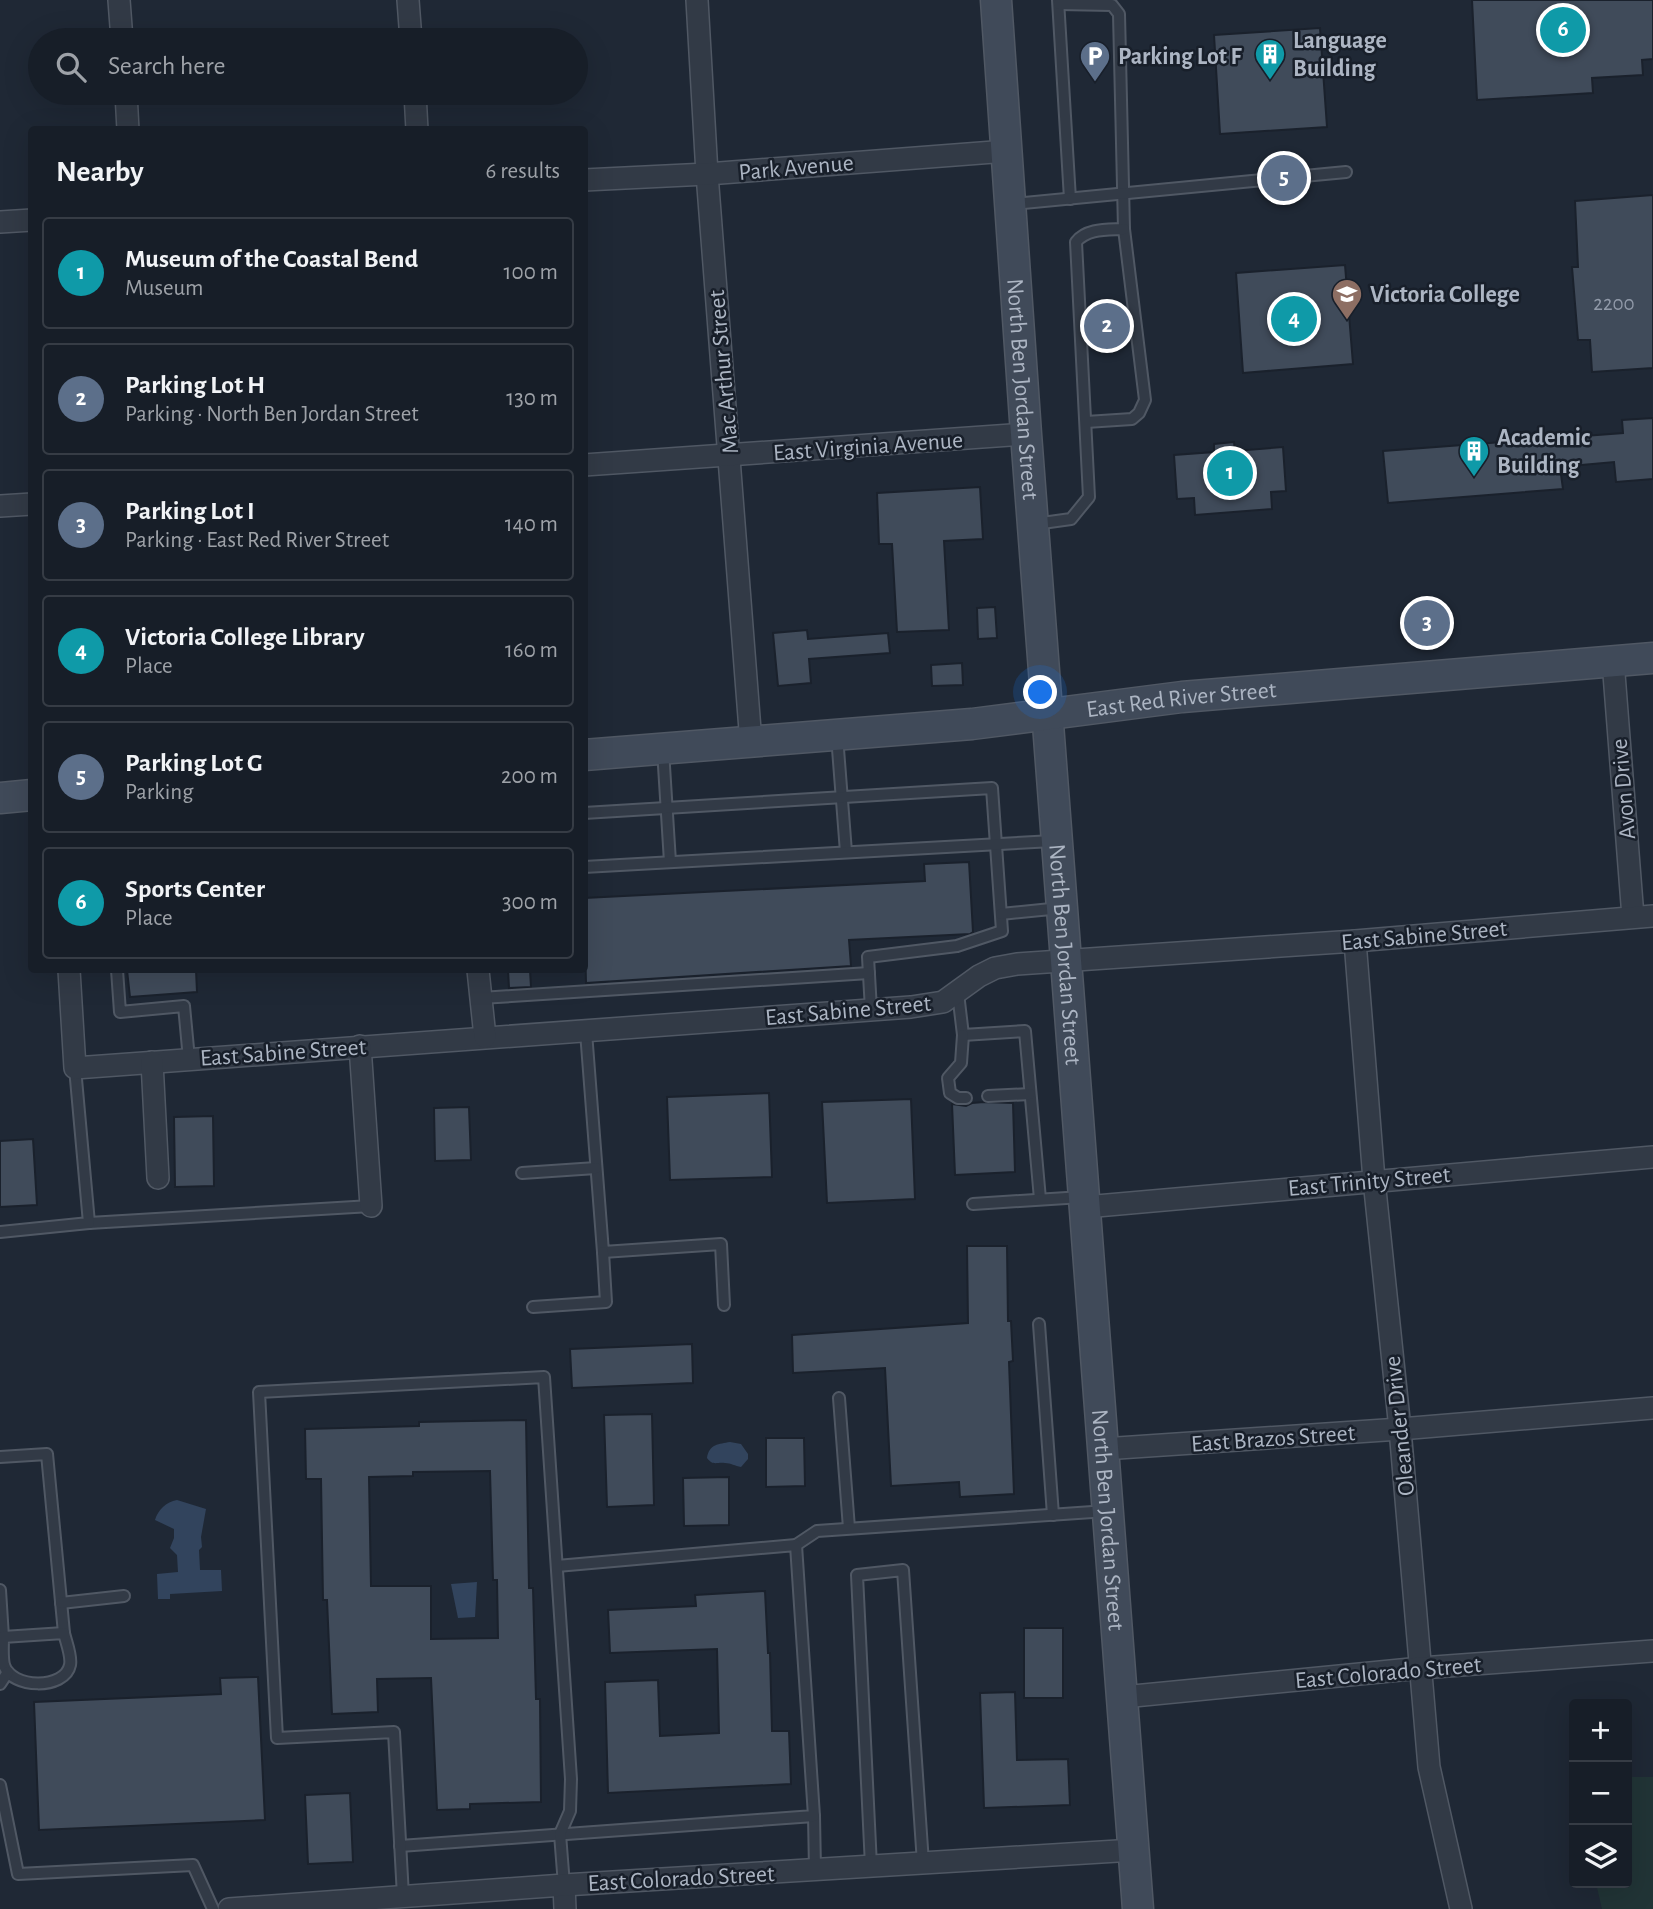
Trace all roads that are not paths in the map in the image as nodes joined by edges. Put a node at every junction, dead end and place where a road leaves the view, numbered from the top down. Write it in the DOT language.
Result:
graph roads {
  1 [pos="119,0"];
  2 [pos="408,0"];
  3 [pos="697,0"];
  4 [pos="996,0"];
  5 [pos="1058,2"];
  6 [pos="121,28"];
  7 [pos="410,28"];
  8 [pos="127,105"];
  9 [pos="416,105"];
  10 [pos="128,126"];
  11 [pos="417,126"];
  12 [pos="1007,151"];
  13 [pos="1346,172"];
  14 [pos="707,174"];
  15 [pos="588,180"];
  16 [pos="1125,194"];
  17 [pos="1070,199"];
  18 [pos="1010,204"];
  19 [pos="28,220"];
  20 [pos="0,222"];
  21 [pos="1124,229"];
  22 [pos="1086,422"];
  23 [pos="1026,434"];
  24 [pos="730,456"];
  25 [pos="588,465"];
  26 [pos="28,504"];
  27 [pos="0,506"];
  28 [pos="1032,525"];
  29 [pos="1653,657"];
  30 [pos="1613,661"];
  31 [pos="1048,713"];
  32 [pos="837,736"];
  33 [pos="751,743"];
  34 [pos="663,750"];
  35 [pos="588,755"];
  36 [pos="28,795"];
  37 [pos="842,797"];
  38 [pos="0,798"];
  39 [pos="667,808"];
  40 [pos="588,813"];
  41 [pos="1058,841"];
  42 [pos="995,843"];
  43 [pos="846,852"];
  44 [pos="670,862"];
  45 [pos="588,867"];
  46 [pos="1062,908"];
  47 [pos="1001,914"];
  48 [pos="1643,917"];
  49 [pos="1355,941"];
  50 [pos="1065,962"];
  51 [pos="69,973"];
  52 [pos="117,973"];
  53 [pos="478,973"];
  54 [pos="869,973"];
  55 [pos="958,992"];
  56 [pos="481,998"];
  57 [pos="871,1010"];
  58 [pos="586,1032"];
  59 [pos="963,1035"];
  60 [pos="485,1038"];
  61 [pos="360,1046"];
  62 [pos="189,1059"];
  63 [pos="152,1062"];
  64 [pos="75,1068"];
  65 [pos="1030,1094"];
  66 [pos="988,1096"];
  67 [pos="965,1098"];
  68 [pos="1653,1157"];
  69 [pos="596,1168"];
  70 [pos="522,1173"];
  71 [pos="158,1178"];
  72 [pos="1374,1181"];
  73 [pos="1040,1199"];
  74 [pos="1085,1202"];
  75 [pos="973,1204"];
  76 [pos="371,1206"];
  77 [pos="89,1223"];
  78 [pos="0,1232"];
  79 [pos="603,1252"];
  80 [pos="724,1305"];
  81 [pos="533,1307"];
  82 [pos="1039,1324"];
  83 [pos="839,1398"];
  84 [pos="1653,1408"];
  85 [pos="1400,1429"];
  86 [pos="1103,1450"];
  87 [pos="0,1457"];
  88 [pos="1108,1511"];
  89 [pos="1053,1515"];
  90 [pos="849,1528"];
  91 [pos="796,1545"];
  92 [pos="557,1566"];
  93 [pos="0,1590"];
  94 [pos="124,1597"];
  95 [pos="61,1603"];
  96 [pos="64,1633"];
  97 [pos="2,1638"];
  98 [pos="1653,1651"];
  99 [pos="1421,1668"];
  100 [pos="8,1672"];
  101 [pos="0,1685"];
  102 [pos="1123,1697"];
  103 [pos="0,1785"];
  104 [pos="2,1804"];
  105 [pos="814,1816"];
  106 [pos="560,1834"];
  107 [pos="400,1846"];
  108 [pos="1134,1850"];
  109 [pos="923,1863"];
  110 [pos="871,1866"];
  111 [pos="815,1870"];
  112 [pos="564,1885"];
  113 [pos="403,1896"];
  114 [pos="213,1909"];
  115 [pos="229,1909"];
  116 [pos="565,1909"];
  117 [pos="1138,1909"];
  118 [pos="1461,1909"];
  1 -- 6 [label="street"];
  2 -- 7 [label="street"];
  3 -- 14 [label="street, Mac Arthur Street"];
  4 -- 12 [label="street, North Ben Jordan Street"];
  5 -- 16 [label="lane"];
  5 -- 17 [label="lane"];
  8 -- 10 [label="street"];
  9 -- 11 [label="street"];
  12 -- 14 [label="street, Park Avenue"];
  12 -- 18 [label="street, North Ben Jordan Street"];
  13 -- 16 [label="lane"];
  14 -- 15 [label="street, Park Avenue"];
  14 -- 24 [label="street, Mac Arthur Street"];
  16 -- 17 [label="lane"];
  16 -- 21 [label="lane"];
  17 -- 18 [label="lane"];
  18 -- 23 [label="street, North Ben Jordan Street"];
  19 -- 20 [label="street"];
  21 -- 22 [label="lane"];
  21 -- 22 [label="lane"];
  22 -- 28 [label="lane"];
  23 -- 24 [label="street, East Virginia Avenue"];
  23 -- 28 [label="street, North Ben Jordan Street"];
  24 -- 25 [label="street, East Virginia Avenue"];
  24 -- 33 [label="street, Mac Arthur Street"];
  26 -- 27 [label="street"];
  28 -- 31 [label="street, North Ben Jordan Street"];
  29 -- 30 [label="street, East Red River Street"];
  30 -- 31 [label="street, East Red River Street"];
  30 -- 48 [label="street, Avon Drive"];
  31 -- 32 [label="street, East Red River Street"];
  31 -- 41 [label="street, North Ben Jordan Street"];
  32 -- 33 [label="street, East Red River Street"];
  32 -- 37 [label="lane"];
  33 -- 34 [label="street, East Red River Street"];
  34 -- 35 [label="street, East Red River Street"];
  34 -- 39 [label="lane"];
  36 -- 38 [label="street"];
  37 -- 39 [label="lane"];
  37 -- 42 [label="lane"];
  37 -- 43 [label="lane"];
  39 -- 40 [label="lane"];
  39 -- 44 [label="lane"];
  41 -- 42 [label="lane"];
  41 -- 46 [label="street, North Ben Jordan Street"];
  42 -- 43 [label="lane"];
  42 -- 47 [label="lane"];
  43 -- 44 [label="lane"];
  44 -- 45 [label="lane"];
  46 -- 47 [label="lane"];
  46 -- 50 [label="street, North Ben Jordan Street"];
  47 -- 54 [label="lane"];
  48 -- 49 [label="street, East Sabine Street"];
  49 -- 50 [label="street, East Sabine Street"];
  49 -- 72 [label="street, Oleander Drive"];
  50 -- 55 [label="street, East Sabine Street"];
  50 -- 74 [label="street, North Ben Jordan Street"];
  51 -- 64 [label="street"];
  52 -- 62 [label="lane"];
  53 -- 56 [label="street"];
  54 -- 56 [label="lane"];
  54 -- 57 [label="lane"];
  55 -- 57 [label="street, East Sabine Street"];
  55 -- 59 [label="lane"];
  56 -- 60 [label="street"];
  57 -- 58 [label="street, East Sabine Street"];
  58 -- 60 [label="street, East Sabine Street"];
  58 -- 69 [label="lane"];
  59 -- 65 [label="lane"];
  59 -- 67 [label="lane"];
  60 -- 61 [label="street, East Sabine Street"];
  61 -- 62 [label="street, East Sabine Street"];
  61 -- 76 [label="street"];
  62 -- 63 [label="street, East Sabine Street"];
  63 -- 64 [label="street, East Sabine Street"];
  63 -- 71 [label="street"];
  64 -- 77 [label="lane"];
  65 -- 66 [label="lane"];
  65 -- 73 [label="lane"];
  68 -- 72 [label="street, East Trinity Street"];
  69 -- 70 [label="lane"];
  69 -- 79 [label="lane"];
  72 -- 74 [label="street, East Trinity Street"];
  72 -- 85 [label="street, Oleander Drive"];
  73 -- 74 [label="lane"];
  73 -- 75 [label="lane"];
  74 -- 86 [label="street, North Ben Jordan Street"];
  76 -- 77 [label="lane"];
  77 -- 78 [label="lane"];
  79 -- 80 [label="lane"];
  79 -- 81 [label="lane"];
  82 -- 89 [label="lane"];
  83 -- 90 [label="lane"];
  84 -- 85 [label="street, East Brazos Street"];
  85 -- 86 [label="street, East Brazos Street"];
  85 -- 99 [label="street, Oleander Drive"];
  86 -- 88 [label="street, North Ben Jordan Street"];
  87 -- 95 [label="lane"];
  88 -- 89 [label="lane"];
  88 -- 102 [label="street, North Ben Jordan Street"];
  89 -- 90 [label="lane"];
  90 -- 91 [label="lane"];
  91 -- 92 [label="lane"];
  91 -- 105 [label="lane"];
  92 -- 106 [label="lane"];
  92 -- 107 [label="lane"];
  93 -- 97 [label="lane"];
  94 -- 95 [label="lane"];
  95 -- 96 [label="lane"];
  96 -- 97 [label="lane"];
  96 -- 100 [label="lane"];
  97 -- 100 [label="lane"];
  98 -- 99 [label="street, East Colorado Street"];
  99 -- 102 [label="street, East Colorado Street"];
  99 -- 118 [label="street, Oleander Drive"];
  100 -- 101 [label="lane"];
  102 -- 108 [label="street, North Ben Jordan Street"];
  103 -- 104 [label="lane"];
  104 -- 114 [label="lane"];
  105 -- 106 [label="lane"];
  105 -- 111 [label="lane"];
  106 -- 107 [label="lane"];
  106 -- 112 [label="lane"];
  107 -- 113 [label="lane"];
  108 -- 109 [label="street, East Colorado Street"];
  108 -- 117 [label="street, North Ben Jordan Street"];
  109 -- 110 [label="street, East Colorado Street"];
  109 -- 110 [label="lane"];
  110 -- 111 [label="street, East Colorado Street"];
  111 -- 112 [label="street, East Colorado Street"];
  112 -- 113 [label="street, East Colorado Street"];
  112 -- 116 [label="street"];
  113 -- 115 [label="street, East Colorado Street"];
}
